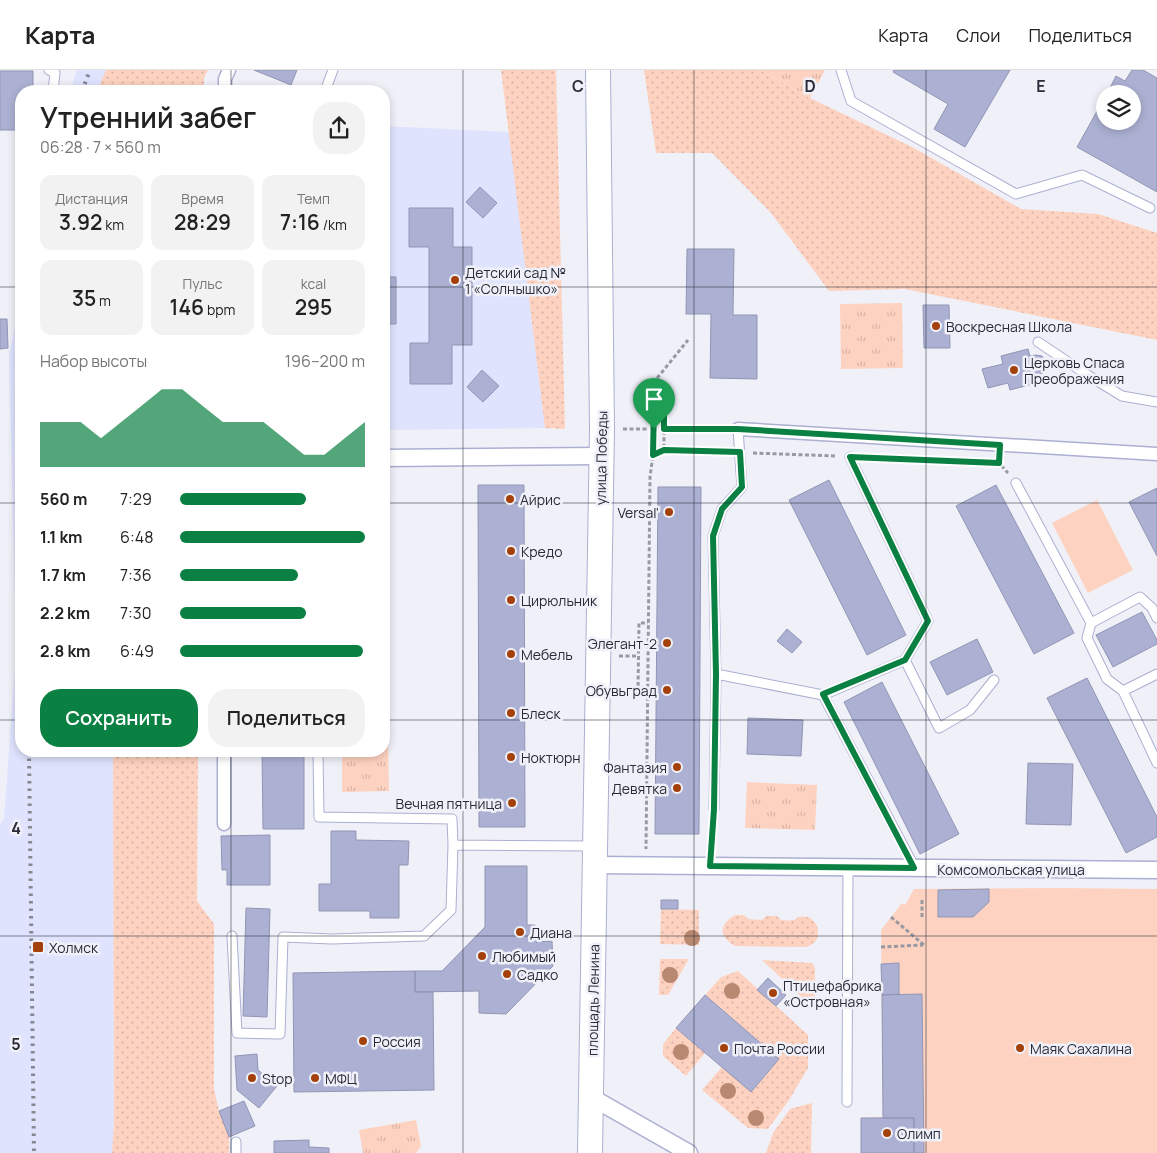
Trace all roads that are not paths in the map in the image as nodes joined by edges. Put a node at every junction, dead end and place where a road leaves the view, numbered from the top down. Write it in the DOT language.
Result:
graph roads {
  1 [pos="49,70"];
  2 [pos="229,70"];
  3 [pos="333,70"];
  4 [pos="598,70"];
  5 [pos="841,70"];
  6 [pos="54,85"];
  7 [pos="224,85"];
  8 [pos="327,85"];
  9 [pos="1150,208"];
  10 [pos="1038,342"];
  11 [pos="1157,402"];
  12 [pos="738,429"];
  13 [pos="1157,454"];
  14 [pos="602,456"];
  15 [pos="850,457"];
  16 [pos="390,458"];
  17 [pos="1016,482"];
  18 [pos="1157,618"];
  19 [pos="1091,623"];
  20 [pos="905,660"];
  21 [pos="716,674"];
  22 [pos="1157,674"];
  23 [pos="994,680"];
  24 [pos="1123,691"];
  25 [pos="823,694"];
  26 [pos="224,757"];
  27 [pos="318,757"];
  28 [pos="1157,764"];
  29 [pos="714,809"];
  30 [pos="224,824"];
  31 [pos="453,845"];
  32 [pos="596,856"];
  33 [pos="848,868"];
  34 [pos="914,868"];
  35 [pos="1157,870"];
  36 [pos="232,936"];
  37 [pos="591,1097"];
  38 [pos="847,1102"];
  39 [pos="236,1142"];
  40 [pos="236,1153"];
  41 [pos="590,1153"];
  42 [pos="689,1153"];
  1 -- 6 [label="lane"];
  2 -- 7 [label="street"];
  3 -- 8 [label="lane"];
  4 -- 14 [label="main road, улица Победы"];
  5 -- 9 [label="lane"];
  10 -- 11 [label="lane"];
  12 -- 13 [label="street"];
  12 -- 21 [label="lane"];
  14 -- 16 [label="street"];
  14 -- 32 [label="main road, улица Победы"];
  15 -- 20 [label="lane"];
  17 -- 19 [label="lane"];
  18 -- 19 [label="lane"];
  19 -- 24 [label="lane"];
  20 -- 23 [label="lane"];
  20 -- 25 [label="lane"];
  21 -- 25 [label="lane"];
  21 -- 29 [label="lane"];
  22 -- 24 [label="lane"];
  24 -- 28 [label="lane"];
  25 -- 34 [label="lane"];
  26 -- 30 [label="street"];
  27 -- 31 [label="lane"];
  31 -- 32 [label="lane"];
  31 -- 36 [label="lane"];
  32 -- 33 [label="street, Комсомольская улица"];
  32 -- 37 [label="main road, площадь Ленина"];
  33 -- 34 [label="street, Комсомольская улица"];
  33 -- 38 [label="lane"];
  34 -- 35 [label="street, Комсомольская улица"];
  37 -- 41 [label="main road, площадь Ленина"];
  37 -- 42 [label="street"];
  39 -- 40 [label="lane"];
}
